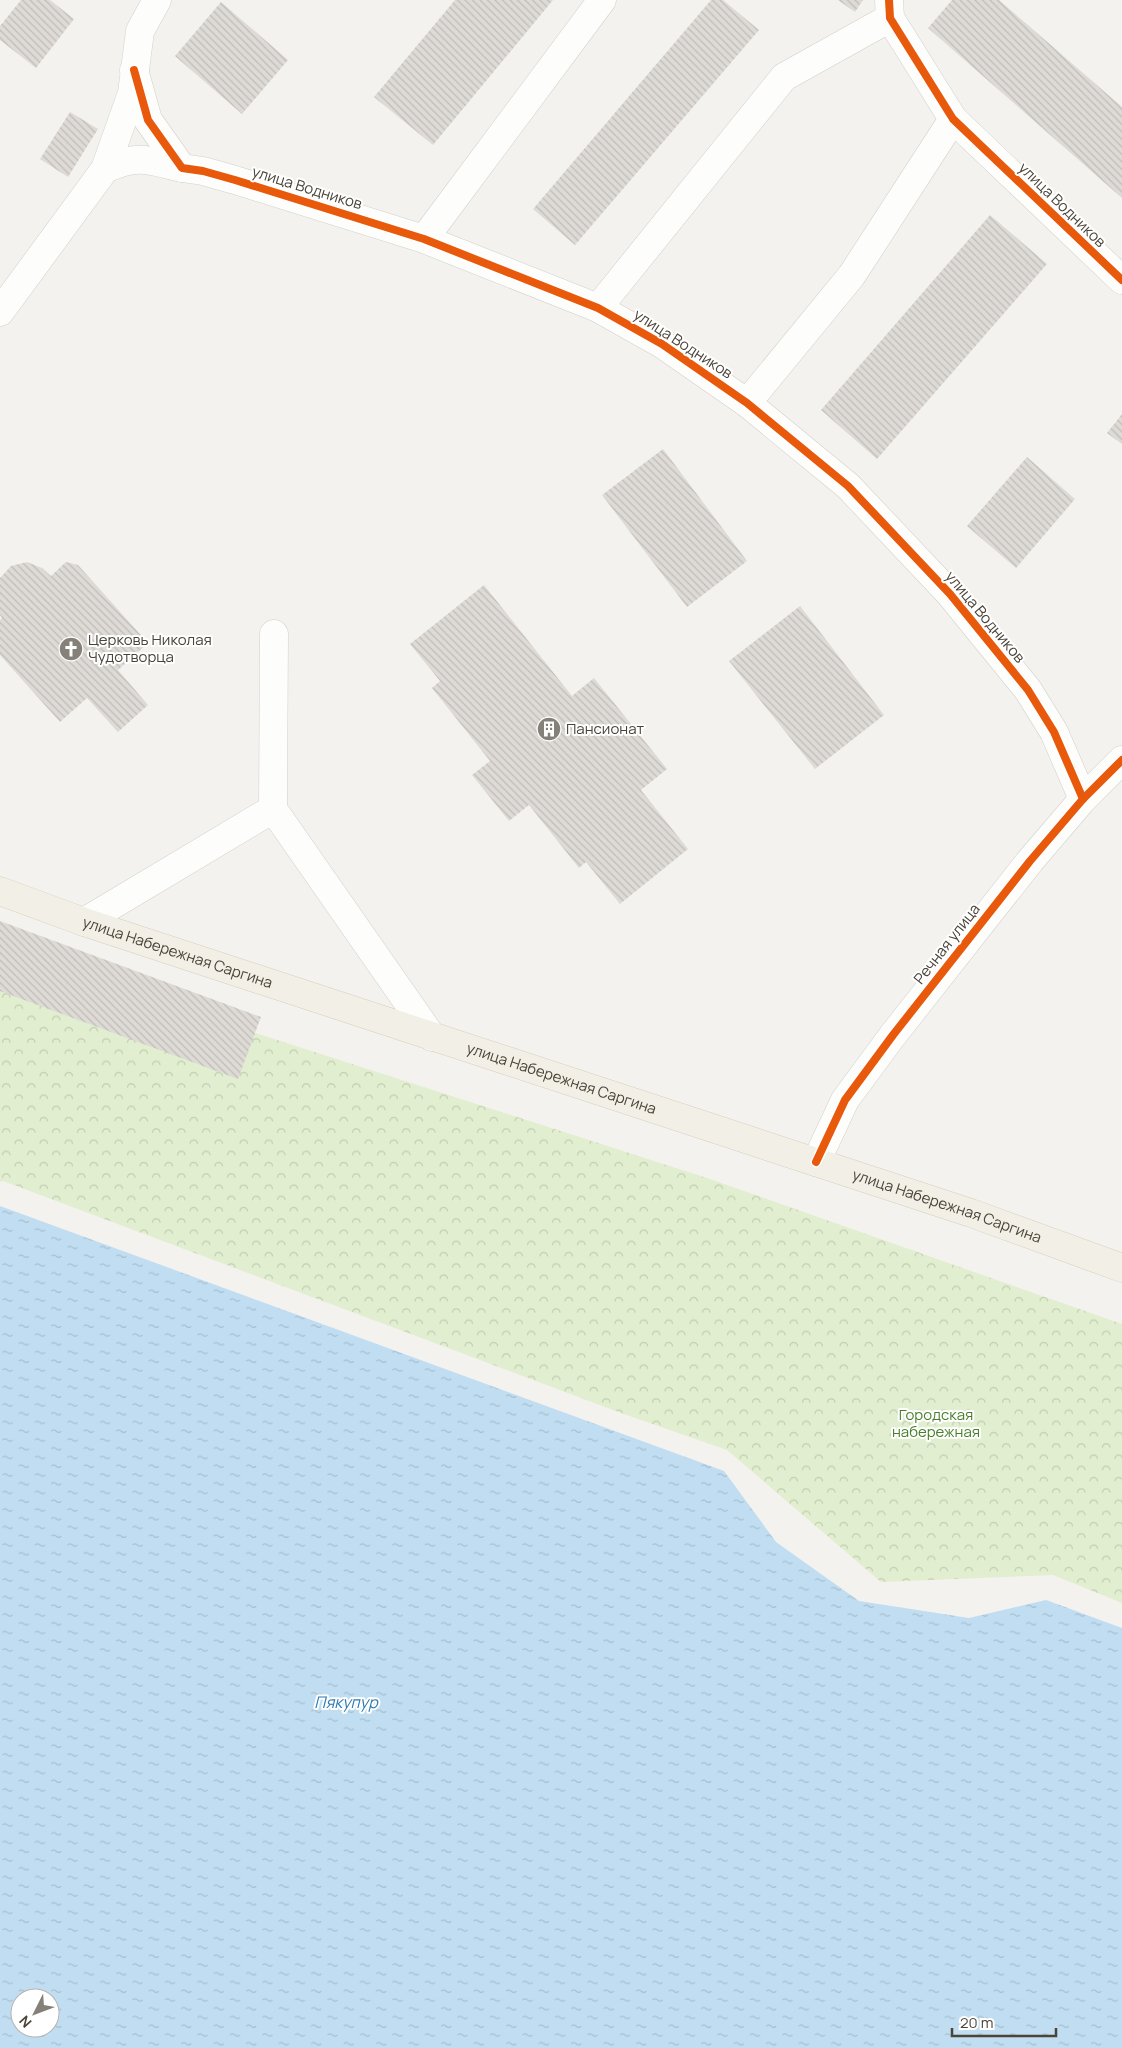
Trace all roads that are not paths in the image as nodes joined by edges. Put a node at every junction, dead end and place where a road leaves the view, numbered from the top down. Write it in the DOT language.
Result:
graph roads {
  1 [pos="157,0"];
  2 [pos="602,0"];
  3 [pos="889,9"];
  4 [pos="134,70"];
  5 [pos="953,119"];
  6 [pos="182,168"];
  7 [pos="105,169"];
  8 [pos="424,239"];
  9 [pos="1122,280"];
  10 [pos="598,308"];
  11 [pos="0,312"];
  12 [pos="747,404"];
  13 [pos="274,634"];
  14 [pos="1122,760"];
  15 [pos="1083,799"];
  16 [pos="274,809"];
  17 [pos="0,891"];
  18 [pos="84,922"];
  19 [pos="432,1036"];
  20 [pos="816,1162"];
  21 [pos="1122,1268"];
  1 -- 4 [label="street"];
  2 -- 8 [label="street"];
  3 -- 5 [label="street, улица Водников"];
  3 -- 10 [label="street"];
  4 -- 6 [label="street"];
  4 -- 7 [label="street"];
  5 -- 9 [label="street, улица Водников"];
  5 -- 12 [label="street"];
  6 -- 7 [label="street, улица Водников"];
  6 -- 8 [label="street, улица Водников"];
  7 -- 11 [label="street"];
  8 -- 10 [label="street, улица Водников"];
  10 -- 12 [label="street, улица Водников"];
  12 -- 15 [label="street, улица Водников"];
  13 -- 16 [label="street"];
  14 -- 15 [label="street, Речная улица"];
  15 -- 20 [label="street, Речная улица"];
  16 -- 18 [label="street"];
  16 -- 19 [label="street"];
  17 -- 18 [label="main road, улица Набережная Саргина"];
  18 -- 19 [label="main road, улица Набережная Саргина"];
  19 -- 20 [label="main road, улица Набережная Саргина"];
  20 -- 21 [label="main road, улица Набережная Саргина"];
}
